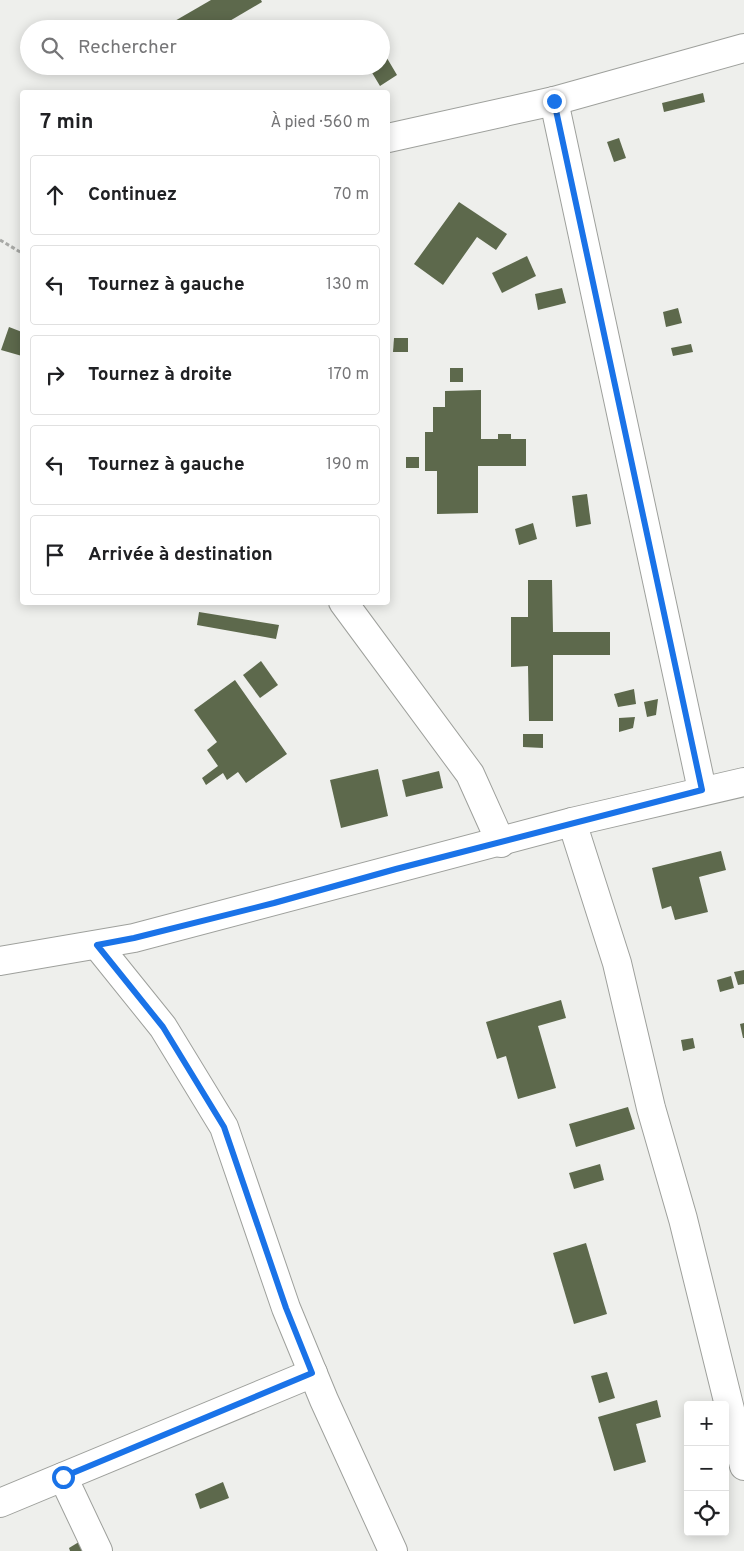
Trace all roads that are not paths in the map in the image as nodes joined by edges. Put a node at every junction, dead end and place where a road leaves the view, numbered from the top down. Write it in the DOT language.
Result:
graph roads {
  1 [pos="744,48"];
  2 [pos="554,101"];
  3 [pos="390,138"];
  4 [pos="344,605"];
  5 [pos="744,782"];
  6 [pos="702,790"];
  7 [pos="572,822"];
  8 [pos="501,843"];
  9 [pos="97,945"];
  10 [pos="0,961"];
  11 [pos="312,1373"];
  12 [pos="744,1466"];
  13 [pos="63,1477"];
  14 [pos="0,1503"];
  15 [pos="98,1551"];
  16 [pos="393,1551"];
  1 -- 2 [label="street"];
  2 -- 3 [label="street"];
  2 -- 6 [label="street"];
  4 -- 8 [label="street"];
  5 -- 6 [label="street"];
  6 -- 7 [label="street"];
  7 -- 8 [label="street"];
  7 -- 12 [label="street"];
  8 -- 9 [label="street"];
  9 -- 10 [label="street"];
  9 -- 11 [label="street"];
  11 -- 13 [label="street"];
  11 -- 16 [label="street"];
  13 -- 14 [label="street"];
  13 -- 15 [label="street"];
}
